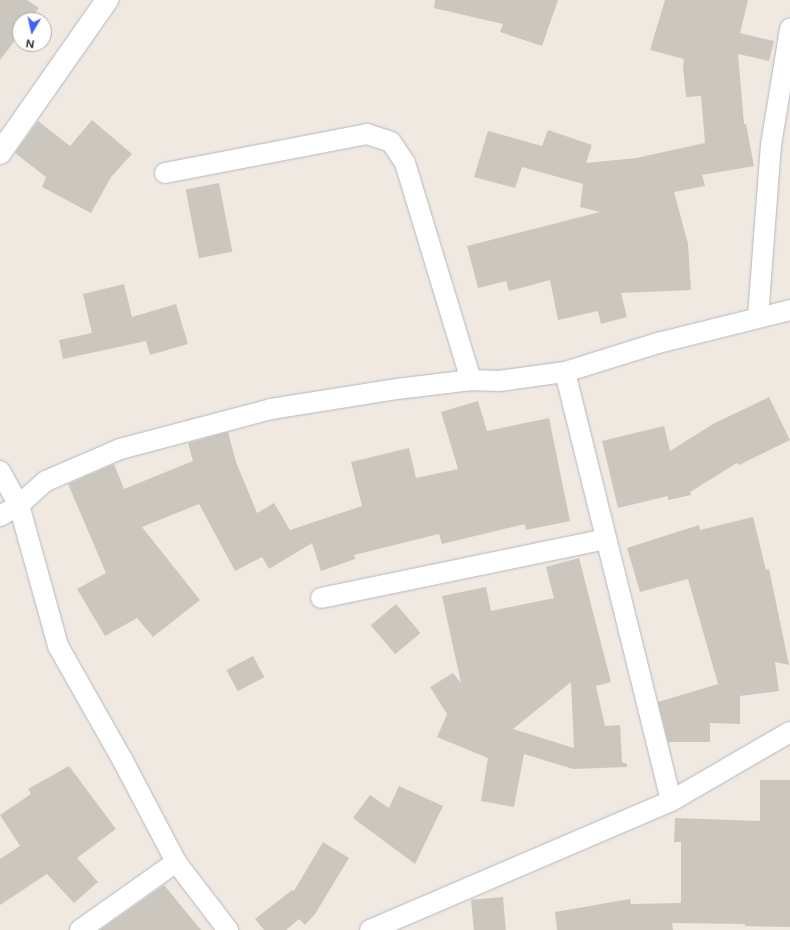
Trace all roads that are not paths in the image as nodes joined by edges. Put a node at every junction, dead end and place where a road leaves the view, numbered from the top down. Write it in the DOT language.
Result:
graph roads {
  1 [pos="106,0"];
  2 [pos="790,29"];
  3 [pos="0,153"];
  4 [pos="165,173"];
  5 [pos="790,310"];
  6 [pos="758,317"];
  7 [pos="565,372"];
  8 [pos="472,380"];
  9 [pos="0,471"];
  10 [pos="19,505"];
  11 [pos="0,516"];
  12 [pos="606,539"];
  13 [pos="321,598"];
  14 [pos="790,732"];
  15 [pos="671,801"];
  16 [pos="176,862"];
  17 [pos="80,930"];
  18 [pos="228,930"];
  19 [pos="370,930"];
  1 -- 3 [label="street"];
  2 -- 6 [label="street"];
  4 -- 8 [label="street"];
  5 -- 6 [label="street"];
  6 -- 7 [label="street"];
  7 -- 8 [label="street"];
  7 -- 12 [label="street"];
  8 -- 10 [label="street"];
  9 -- 10 [label="street"];
  10 -- 11 [label="street"];
  10 -- 16 [label="street"];
  12 -- 13 [label="street"];
  12 -- 15 [label="street"];
  14 -- 15 [label="street"];
  15 -- 19 [label="street"];
  16 -- 17 [label="street"];
  16 -- 18 [label="street"];
}
